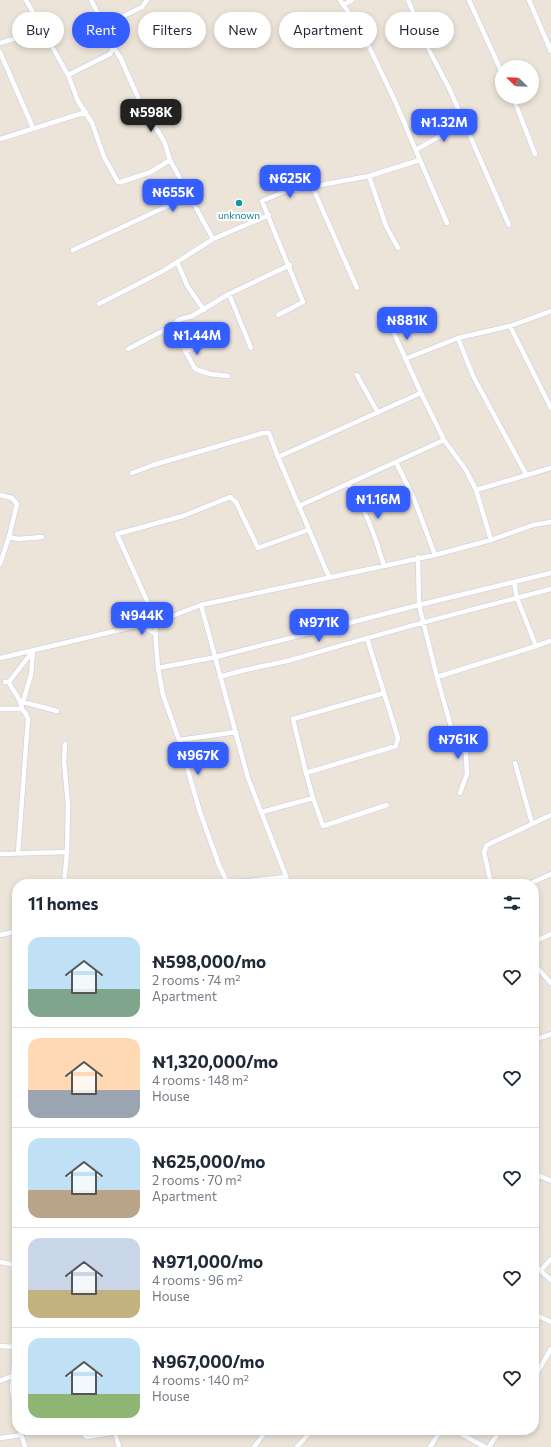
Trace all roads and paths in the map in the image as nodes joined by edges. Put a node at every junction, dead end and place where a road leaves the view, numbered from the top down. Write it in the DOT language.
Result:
graph roads {
  1 [pos="26,0"];
  2 [pos="91,0"];
  3 [pos="147,0"];
  4 [pos="340,0"];
  5 [pos="352,0"];
  6 [pos="408,0"];
  7 [pos="469,0"];
  8 [pos="529,0"];
  9 [pos="343,5"];
  10 [pos="32,12"];
  11 [pos="97,12"];
  12 [pos="130,13"];
  13 [pos="12,40"];
  14 [pos="0,43"];
  15 [pos="52,48"];
  16 [pos="114,48"];
  17 [pos="551,51"];
  18 [pos="0,52"];
  19 [pos="496,60"];
  20 [pos="68,75"];
  21 [pos="516,104"];
  22 [pos="86,112"];
  23 [pos="464,122"];
  24 [pos="33,128"];
  25 [pos="0,139"];
  26 [pos="416,150"];
  27 [pos="535,154"];
  28 [pos="170,160"];
  29 [pos="420,160"];
  30 [pos="368,176"];
  31 [pos="312,186"];
  32 [pos="189,196"];
  33 [pos="269,215"];
  34 [pos="447,223"];
  35 [pos="509,225"];
  36 [pos="213,240"];
  37 [pos="398,248"];
  38 [pos="73,250"];
  39 [pos="176,262"];
  40 [pos="290,265"];
  41 [pos="357,288"];
  42 [pos="230,294"];
  43 [pos="100,304"];
  44 [pos="204,310"];
  45 [pos="551,311"];
  46 [pos="278,315"];
  47 [pos="172,326"];
  48 [pos="510,326"];
  49 [pos="393,330"];
  50 [pos="458,338"];
  51 [pos="204,345"];
  52 [pos="128,348"];
  53 [pos="251,348"];
  54 [pos="185,351"];
  55 [pos="405,359"];
  56 [pos="357,375"];
  57 [pos="228,376"];
  58 [pos="421,393"];
  59 [pos="551,408"];
  60 [pos="378,413"];
  61 [pos="444,440"];
  62 [pos="278,457"];
  63 [pos="396,462"];
  64 [pos="551,468"];
  65 [pos="132,473"];
  66 [pos="526,474"];
  67 [pos="349,484"];
  68 [pos="476,490"];
  69 [pos="0,495"];
  70 [pos="298,506"];
  71 [pos="551,522"];
  72 [pos="308,530"];
  73 [pos="9,537"];
  74 [pos="42,537"];
  75 [pos="491,540"];
  76 [pos="435,554"];
  77 [pos="418,558"];
  78 [pos="0,564"];
  79 [pos="384,566"];
  80 [pos="551,573"];
  81 [pos="329,576"];
  82 [pos="514,582"];
  83 [pos="551,589"];
  84 [pos="517,598"];
  85 [pos="201,605"];
  86 [pos="419,605"];
  87 [pos="162,620"];
  88 [pos="156,621"];
  89 [pos="422,622"];
  90 [pos="143,623"];
  91 [pos="156,634"];
  92 [pos="367,638"];
  93 [pos="551,641"];
  94 [pos="536,646"];
  95 [pos="33,651"];
  96 [pos="216,657"];
  97 [pos="0,658"];
  98 [pos="158,668"];
  99 [pos="220,677"];
  100 [pos="437,677"];
  101 [pos="5,682"];
  102 [pos="384,693"];
  103 [pos="22,708"];
  104 [pos="0,709"];
  105 [pos="57,711"];
  106 [pos="236,732"];
  107 [pos="179,740"];
  108 [pos="65,744"];
  109 [pos="515,763"];
  110 [pos="306,773"];
  111 [pos="460,793"];
  112 [pos="313,798"];
  113 [pos="387,805"];
  114 [pos="262,812"];
  115 [pos="551,815"];
  116 [pos="532,823"];
  117 [pos="67,852"];
  118 [pos="18,853"];
  119 [pos="0,854"];
  120 [pos="551,874"];
  121 [pos="286,877"];
  122 [pos="64,879"];
  123 [pos="226,879"];
  124 [pos="270,879"];
  125 [pos="490,879"];
  126 [pos="539,879"];
  127 [pos="12,932"];
  128 [pos="551,934"];
  129 [pos="0,936"];
  130 [pos="539,940"];
  131 [pos="539,970"];
  132 [pos="551,983"];
  133 [pos="551,1034"];
  134 [pos="539,1038"];
  135 [pos="539,1176"];
  136 [pos="551,1181"];
  137 [pos="551,1259"];
  138 [pos="0,1262"];
  139 [pos="12,1264"];
  140 [pos="541,1270"];
  141 [pos="551,1280"];
  142 [pos="539,1316"];
  143 [pos="551,1322"];
  144 [pos="0,1346"];
  145 [pos="12,1347"];
  146 [pos="551,1349"];
  147 [pos="539,1369"];
  148 [pos="12,1376"];
  149 [pos="0,1380"];
  150 [pos="12,1389"];
  151 [pos="12,1435"];
  152 [pos="21,1435"];
  153 [pos="85,1435"];
  154 [pos="102,1435"];
  155 [pos="116,1435"];
  156 [pos="263,1435"];
  157 [pos="308,1435"];
  158 [pos="438,1435"];
  159 [pos="463,1435"];
  160 [pos="497,1435"];
  161 [pos="0,1438"];
  162 [pos="25,1447"];
  163 [pos="119,1447"];
  164 [pos="254,1447"];
  165 [pos="297,1447"];
  166 [pos="430,1447"];
  167 [pos="485,1447"];
  168 [pos="489,1447"];
  1 -- 10 [label="street"];
  2 -- 11 [label="street"];
  3 -- 12 [label="street"];
  4 -- 9 [label="street"];
  5 -- 9 [label="street"];
  6 -- 23 [label="street"];
  7 -- 19 [label="street"];
  8 -- 17 [label="street"];
  9 -- 26 [label="street"];
  13 -- 14 [label="street"];
  15 -- 20 [label="street"];
  16 -- 20 [label="street"];
  16 -- 28 [label="street"];
  18 -- 24 [label="street"];
  20 -- 22 [label="street"];
  21 -- 27 [label="street"];
  22 -- 24 [label="street"];
  22 -- 28 [label="street"];
  23 -- 26 [label="street"];
  23 -- 35 [label="street"];
  24 -- 25 [label="street"];
  26 -- 29 [label="street"];
  28 -- 32 [label="street"];
  29 -- 30 [label="street"];
  29 -- 34 [label="street"];
  30 -- 31 [label="street"];
  30 -- 37 [label="street"];
  31 -- 33 [label="street"];
  31 -- 41 [label="street"];
  32 -- 36 [label="street"];
  32 -- 38 [label="street"];
  33 -- 36 [label="street"];
  33 -- 40 [label="street"];
  36 -- 39 [label="street"];
  39 -- 43 [label="street"];
  39 -- 44 [label="street"];
  40 -- 42 [label="street"];
  40 -- 46 [label="street"];
  42 -- 44 [label="street"];
  42 -- 53 [label="street"];
  44 -- 47 [label="street"];
  45 -- 48 [label="street"];
  47 -- 52 [label="street"];
  47 -- 54 [label="street"];
  48 -- 50 [label="street"];
  48 -- 59 [label="street"];
  49 -- 55 [label="street"];
  50 -- 55 [label="street"];
  50 -- 66 [label="street"];
  51 -- 54 [label="street"];
  54 -- 57 [label="street"];
  55 -- 58 [label="street"];
  56 -- 60 [label="street"];
  58 -- 60 [label="street"];
  58 -- 61 [label="street"];
  60 -- 62 [label="street"];
  61 -- 63 [label="street"];
  61 -- 68 [label="street"];
  62 -- 65 [label="street"];
  62 -- 70 [label="street"];
  63 -- 67 [label="street"];
  63 -- 76 [label="street"];
  64 -- 66 [label="street"];
  66 -- 68 [label="street"];
  67 -- 70 [label="street"];
  67 -- 79 [label="street"];
  68 -- 75 [label="street"];
  69 -- 73 [label="street"];
  70 -- 72 [label="street"];
  71 -- 75 [label="street"];
  72 -- 81 [label="street"];
  72 -- 88 [label="street"];
  73 -- 74 [label="street"];
  73 -- 78 [label="street"];
  75 -- 76 [label="street"];
  76 -- 77 [label="street"];
  77 -- 79 [label="street"];
  77 -- 86 [label="street"];
  79 -- 81 [label="street"];
  80 -- 82 [label="street"];
  81 -- 85 [label="street"];
  82 -- 84 [label="street"];
  82 -- 86 [label="street"];
  83 -- 84 [label="street"];
  84 -- 89 [label="street"];
  84 -- 94 [label="street"];
  85 -- 87 [label="street"];
  85 -- 96 [label="street"];
  86 -- 89 [label="street"];
  86 -- 96 [label="street"];
  87 -- 88 [label="street"];
  87 -- 91 [label="street"];
  88 -- 90 [label="street"];
  89 -- 92 [label="street"];
  89 -- 100 [label="street"];
  90 -- 91 [label="street"];
  90 -- 95 [label="street"];
  91 -- 98 [label="street"];
  92 -- 99 [label="street"];
  92 -- 102 [label="street"];
  93 -- 94 [label="street"];
  94 -- 100 [label="street"];
  95 -- 97 [label="street"];
  95 -- 101 [label="street"];
  95 -- 105 [label="street"];
  96 -- 98 [label="street"];
  96 -- 99 [label="street"];
  98 -- 107 [label="street"];
  99 -- 106 [label="street"];
  100 -- 111 [label="street"];
  101 -- 103 [label="street"];
  102 -- 110 [label="street"];
  102 -- 110 [label="street"];
  103 -- 104 [label="street"];
  103 -- 118 [label="street"];
  106 -- 107 [label="street"];
  106 -- 114 [label="street"];
  107 -- 123 [label="street"];
  108 -- 117 [label="street"];
  109 -- 116 [label="street"];
  110 -- 112 [label="street"];
  112 -- 113 [label="street"];
  112 -- 114 [label="street"];
  114 -- 121 [label="street"];
  115 -- 116 [label="street"];
  116 -- 125 [label="street"];
  117 -- 118 [label="street"];
  117 -- 122 [label="street"];
  118 -- 119 [label="street"];
  120 -- 126 [label="street"];
  121 -- 124 [label="street"];
  127 -- 129 [label="street"];
  128 -- 130 [label="street"];
  131 -- 132 [label="street"];
  133 -- 134 [label="street"];
  135 -- 136 [label="street"];
  137 -- 140 [label="street"];
  138 -- 139 [label="street"];
  140 -- 141 [label="street"];
  142 -- 143 [label="street"];
  144 -- 145 [label="street"];
  146 -- 147 [label="street"];
  148 -- 149 [label="street"];
  148 -- 150 [label="street"];
  151 -- 161 [label="street"];
  152 -- 162 [label="street"];
  153 -- 154 [label="street"];
  155 -- 163 [label="street"];
  156 -- 164 [label="street"];
  157 -- 165 [label="street"];
  158 -- 166 [label="street"];
  159 -- 167 [label="street"];
  160 -- 168 [label="street"];
}
